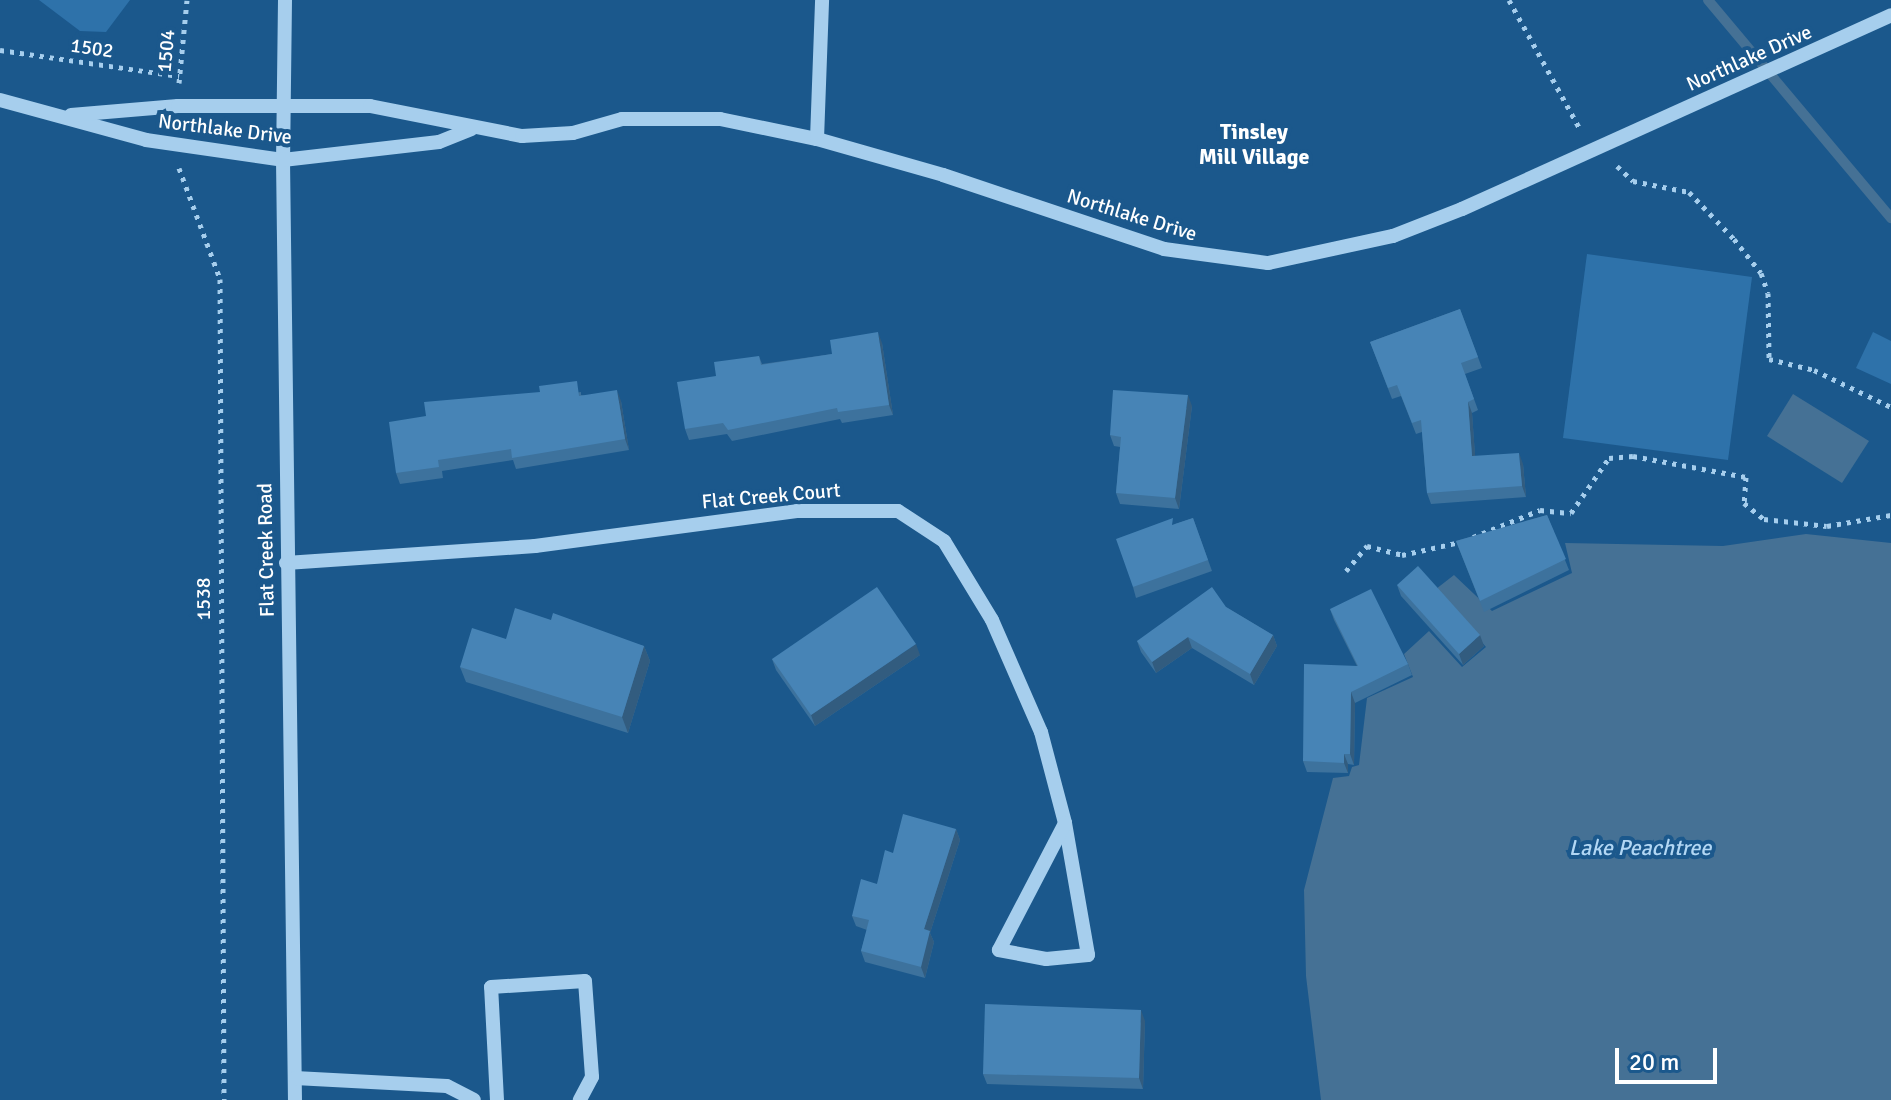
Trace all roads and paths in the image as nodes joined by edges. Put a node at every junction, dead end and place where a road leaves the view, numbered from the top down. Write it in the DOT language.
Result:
graph roads {
  1 [pos="187,0"];
  2 [pos="285,0"];
  3 [pos="822,0"];
  4 [pos="1509,0"];
  5 [pos="1891,15"];
  6 [pos="0,50"];
  7 [pos="179,76"];
  8 [pos="0,100"];
  9 [pos="178,106"];
  10 [pos="287,108"];
  11 [pos="71,115"];
  12 [pos="471,129"];
  13 [pos="817,139"];
  14 [pos="1605,144"];
  15 [pos="175,145"];
  16 [pos="283,160"];
  17 [pos="1891,407"];
  18 [pos="1891,515"];
  19 [pos="286,563"];
  20 [pos="1346,571"];
  21 [pos="1065,823"];
  22 [pos="295,1078"];
  23 [pos="224,1100"];
  24 [pos="295,1100"];
  25 [pos="474,1100"];
  26 [pos="497,1100"];
  27 [pos="580,1100"];
  1 -- 7 [label="path, 1504"];
  2 -- 10 [label="street, Flat Creek Road"];
  3 -- 13 [label="street"];
  4 -- 14 [label="path"];
  5 -- 14 [label="street, Northlake Drive"];
  6 -- 7 [label="path, 1502"];
  7 -- 9 [label="path, 1504"];
  8 -- 11 [label="street, Northlake Drive"];
  9 -- 10 [label="street, Northlake Drive"];
  9 -- 11 [label="street, Northlake Drive"];
  10 -- 12 [label="street, Northlake Drive"];
  10 -- 16 [label="street, Flat Creek Road"];
  11 -- 15 [label="street, Northlake Drive"];
  12 -- 13 [label="street, Northlake Drive"];
  12 -- 16 [label="street, Northlake Drive"];
  13 -- 14 [label="street, Northlake Drive"];
  14 -- 17 [label="path"];
  15 -- 16 [label="street, Northlake Drive"];
  15 -- 23 [label="path, 1538"];
  16 -- 19 [label="street, Flat Creek Road"];
  18 -- 20 [label="path"];
  19 -- 21 [label="street, Flat Creek Court"];
  19 -- 22 [label="street, Flat Creek Road"];
  21 -- 21 [label="street, Flat Creek Court"];
  22 -- 24 [label="street, Flat Creek Road"];
  22 -- 25 [label="street"];
  26 -- 27 [label="street"];
}
